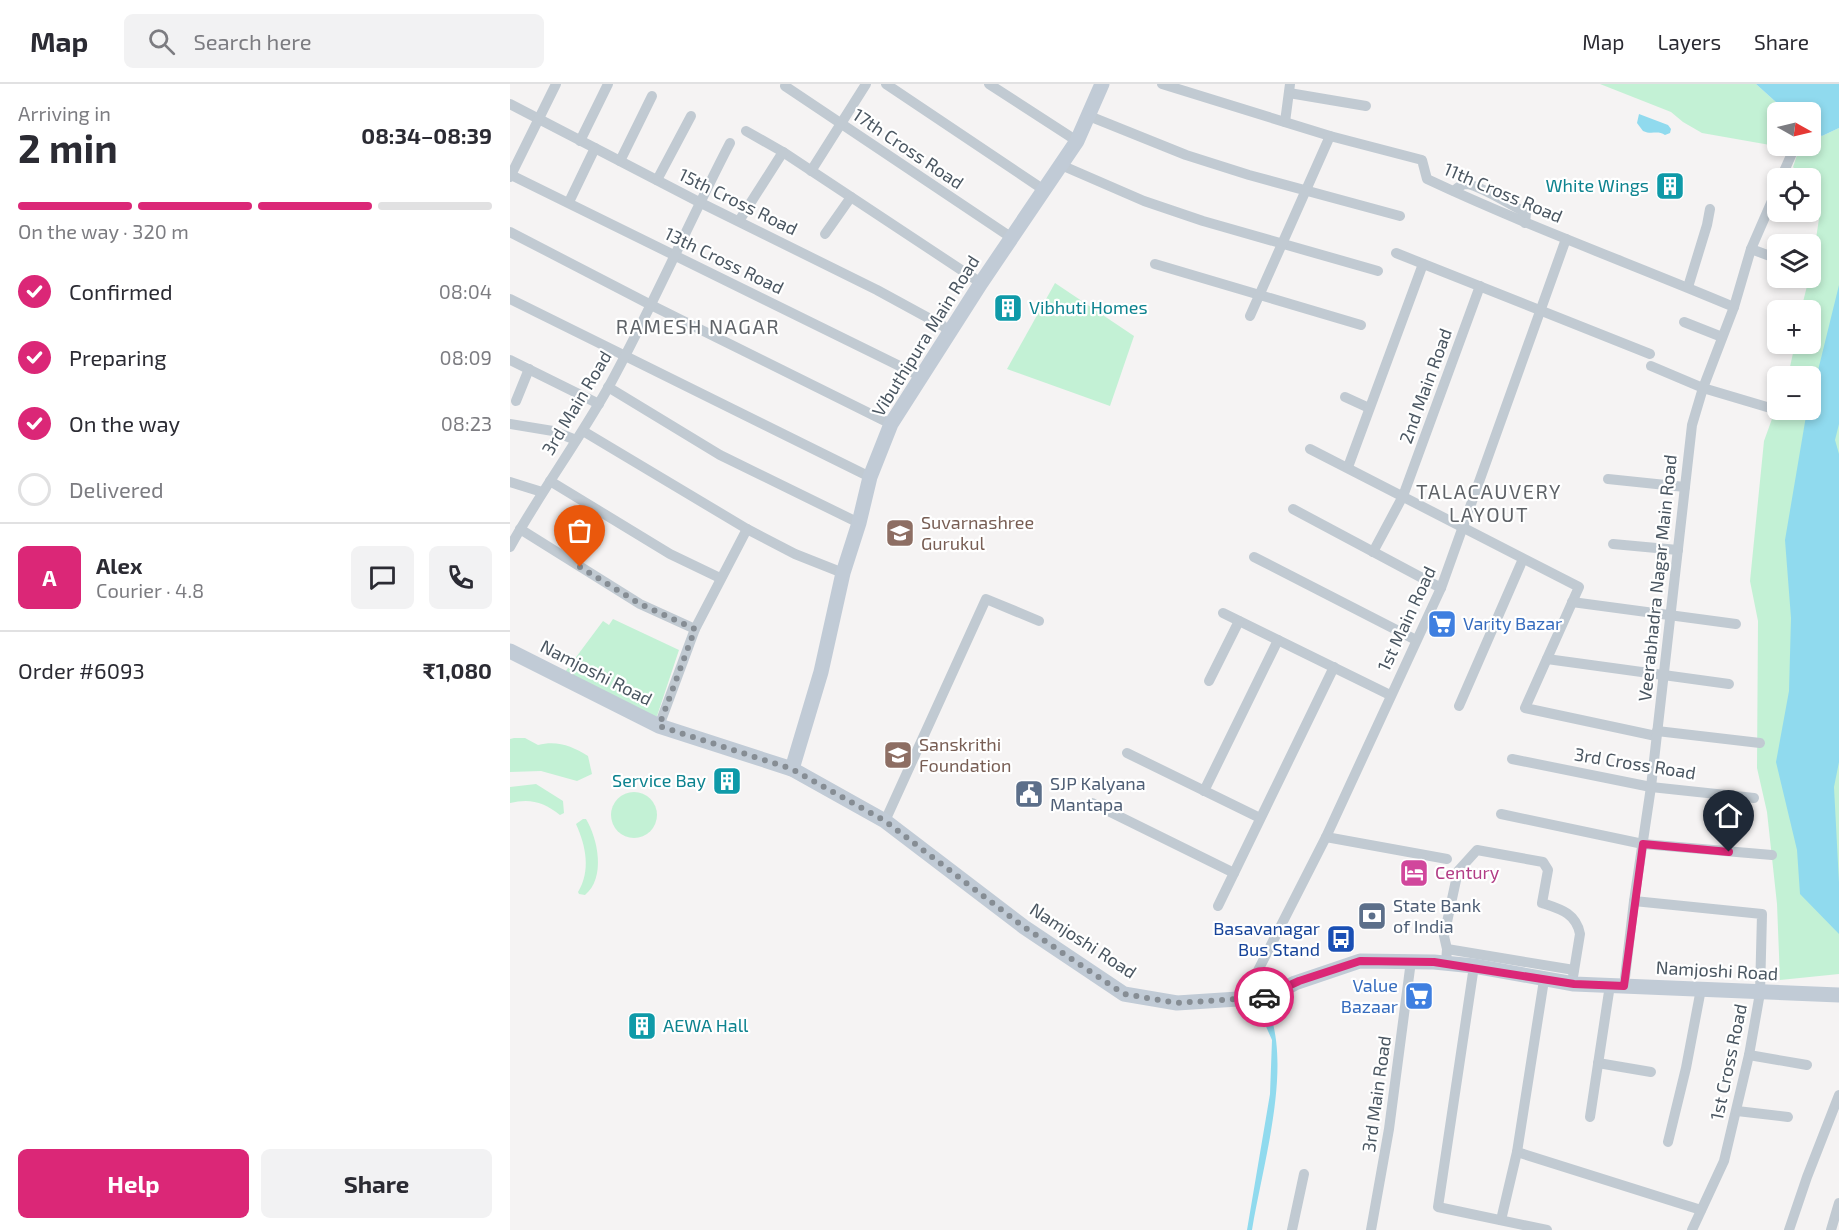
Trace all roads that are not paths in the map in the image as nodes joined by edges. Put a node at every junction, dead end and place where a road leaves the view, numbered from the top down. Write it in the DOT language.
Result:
graph roads {
  1 [pos="556,84"];
  2 [pos="608,84"];
  3 [pos="866,84"];
  4 [pos="886,84"];
  5 [pos="989,84"];
  6 [pos="1102,84"];
  7 [pos="1162,84"];
  8 [pos="785,86"];
  9 [pos="1289,89"];
  10 [pos="652,96"];
  11 [pos="510,104"];
  12 [pos="1366,106"];
  13 [pos="692,116"];
  14 [pos="1089,116"];
  15 [pos="538,119"];
  16 [pos="1286,122"];
  17 [pos="841,124"];
  18 [pos="746,131"];
  19 [pos="1330,136"];
  20 [pos="580,141"];
  21 [pos="1077,141"];
  22 [pos="730,143"];
  23 [pos="595,148"];
  24 [pos="783,152"];
  25 [pos="620,161"];
  26 [pos="1061,165"];
  27 [pos="811,171"];
  28 [pos="511,176"];
  29 [pos="657,180"];
  30 [pos="1044,190"];
  31 [pos="1306,190"];
  32 [pos="850,197"];
  33 [pos="569,202"];
  34 [pos="699,202"];
  35 [pos="1710,209"];
  36 [pos="1767,212"];
  37 [pos="1400,216"];
  38 [pos="739,221"];
  39 [pos="510,232"];
  40 [pos="825,234"];
  41 [pos="1012,238"];
  42 [pos="1566,239"];
  43 [pos="1283,242"];
  44 [pos="1751,249"];
  45 [pos="1396,253"];
  46 [pos="675,254"];
  47 [pos="1767,255"];
  48 [pos="1155,264"];
  49 [pos="1423,264"];
  50 [pos="1378,271"];
  51 [pos="981,283"];
  52 [pos="1479,286"];
  53 [pos="1688,288"];
  54 [pos="1260,294"];
  55 [pos="510,299"];
  56 [pos="651,305"];
  57 [pos="1734,307"];
  58 [pos="1542,311"];
  59 [pos="1250,316"];
  60 [pos="1684,322"];
  61 [pos="1360,325"];
  62 [pos="950,332"];
  63 [pos="1722,337"];
  64 [pos="1650,354"];
  65 [pos="625,355"];
  66 [pos="510,360"];
  67 [pos="1651,366"];
  68 [pos="529,369"];
  69 [pos="922,377"];
  70 [pos="608,387"];
  71 [pos="1703,388"];
  72 [pos="1345,397"];
  73 [pos="516,401"];
  74 [pos="599,404"];
  75 [pos="1767,407"];
  76 [pos="1369,408"];
  77 [pos="510,424"];
  78 [pos="891,424"];
  79 [pos="580,435"];
  80 [pos="1310,449"];
  81 [pos="1348,467"];
  82 [pos="870,477"];
  83 [pos="1608,479"];
  84 [pos="550,481"];
  85 [pos="510,482"];
  86 [pos="1685,487"];
  87 [pos="542,492"];
  88 [pos="1403,496"];
  89 [pos="1293,509"];
  90 [pos="859,523"];
  91 [pos="747,529"];
  92 [pos="1464,529"];
  93 [pos="520,530"];
  94 [pos="1613,544"];
  95 [pos="510,547"];
  96 [pos="1677,550"];
  97 [pos="1373,552"];
  98 [pos="1254,557"];
  99 [pos="1523,559"];
  100 [pos="843,573"];
  101 [pos="720,578"];
  102 [pos="1441,588"];
  103 [pos="1572,602"];
  104 [pos="1223,613"];
  105 [pos="1671,617"];
  106 [pos="1039,621"];
  107 [pos="1239,621"];
  108 [pos="1736,624"];
  109 [pos="695,629"];
  110 [pos="1278,640"];
  111 [pos="1416,640"];
  112 [pos="510,651"];
  113 [pos="1547,659"];
  114 [pos="1334,668"];
  115 [pos="1664,674"];
  116 [pos="1209,681"];
  117 [pos="1729,684"];
  118 [pos="1390,695"];
  119 [pos="1458,706"];
  120 [pos="659,726"];
  121 [pos="1657,733"];
  122 [pos="1760,743"];
  123 [pos="1127,753"];
  124 [pos="1512,759"];
  125 [pos="792,769"];
  126 [pos="1651,787"];
  127 [pos="1204,791"];
  128 [pos="1754,798"];
  129 [pos="1092,803"];
  130 [pos="1501,814"];
  131 [pos="1260,818"];
  132 [pos="885,821"];
  133 [pos="1326,837"];
  134 [pos="1643,844"];
  135 [pos="1772,855"];
  136 [pos="1447,859"];
  137 [pos="1233,873"];
  138 [pos="1634,901"];
  139 [pos="1218,906"];
  140 [pos="1446,956"];
  141 [pos="1412,961"];
  142 [pos="1474,966"];
  143 [pos="1573,976"];
  144 [pos="1544,980"];
  145 [pos="1617,985"];
  146 [pos="1701,989"];
  147 [pos="1760,993"];
  148 [pos="1839,995"];
  149 [pos="1244,998"];
  150 [pos="1749,1055"];
  151 [pos="1598,1064"];
  152 [pos="1807,1065"];
  153 [pos="1651,1072"];
  154 [pos="1839,1095"];
  155 [pos="1737,1111"];
  156 [pos="1590,1117"];
  157 [pos="1788,1117"];
  158 [pos="1668,1142"];
  159 [pos="1517,1152"];
  160 [pos="1304,1174"];
  161 [pos="1839,1203"];
  162 [pos="1701,1210"];
  163 [pos="1501,1220"];
  164 [pos="1292,1230"];
  165 [pos="1371,1230"];
  166 [pos="1547,1230"];
  167 [pos="1692,1230"];
  168 [pos="1789,1230"];
  169 [pos="1831,1230"];
  1 -- 15 [label="street"];
  2 -- 20 [label="street"];
  3 -- 17 [label="street"];
  4 -- 30 [label="street"];
  5 -- 21 [label="street"];
  6 -- 14 [label="main road, Vibuthipura Main Road"];
  7 -- 16 [label="street, 11th Cross Road"];
  8 -- 17 [label="street, 17th Cross Road"];
  9 -- 12 [label="street"];
  9 -- 16 [label="street"];
  10 -- 25 [label="street"];
  11 -- 15 [label="street, 15th Cross Road"];
  13 -- 29 [label="street"];
  14 -- 21 [label="main road, Vibuthipura Main Road"];
  14 -- 31 [label="street"];
  15 -- 20 [label="street, 15th Cross Road"];
  15 -- 28 [label="street"];
  16 -- 19 [label="street, 11th Cross Road"];
  17 -- 27 [label="street"];
  17 -- 41 [label="street, 17th Cross Road"];
  18 -- 24 [label="street"];
  19 -- 31 [label="street"];
  19 -- 42 [label="street, 11th Cross Road"];
  20 -- 23 [label="street, 15th Cross Road"];
  21 -- 26 [label="main road, Vibuthipura Main Road"];
  22 -- 34 [label="street, 3rd Main Road"];
  23 -- 25 [label="street, 15th Cross Road"];
  23 -- 33 [label="street"];
  24 -- 27 [label="street"];
  24 -- 38 [label="street"];
  25 -- 29 [label="street, 15th Cross Road"];
  26 -- 30 [label="main road, Vibuthipura Main Road"];
  26 -- 43 [label="street"];
  27 -- 32 [label="street"];
  28 -- 33 [label="street, 13th Cross Road"];
  29 -- 34 [label="street, 15th Cross Road"];
  30 -- 41 [label="main road, Vibuthipura Main Road"];
  31 -- 37 [label="street"];
  31 -- 43 [label="street"];
  32 -- 40 [label="street"];
  32 -- 51 [label="street"];
  33 -- 46 [label="street, 13th Cross Road"];
  34 -- 38 [label="street, 15th Cross Road"];
  34 -- 46 [label="street, 3rd Main Road"];
  35 -- 53 [label="street"];
  36 -- 44 [label="street, Veerabhadra Nagar Main Road"];
  38 -- 62 [label="street, 15th Cross Road"];
  39 -- 56 [label="street"];
  41 -- 51 [label="main road, Vibuthipura Main Road"];
  42 -- 53 [label="street, 11th Cross Road"];
  42 -- 58 [label="street, 1st Main Road"];
  43 -- 50 [label="street"];
  43 -- 54 [label="street"];
  44 -- 47 [label="street"];
  44 -- 57 [label="street, Veerabhadra Nagar Main Road"];
  45 -- 49 [label="street"];
  46 -- 56 [label="street, 3rd Main Road"];
  46 -- 69 [label="street, 13th Cross Road"];
  48 -- 54 [label="street"];
  49 -- 52 [label="street"];
  49 -- 76 [label="street"];
  51 -- 62 [label="main road, Vibuthipura Main Road"];
  52 -- 58 [label="street"];
  52 -- 88 [label="street, 2nd Main Road"];
  53 -- 57 [label="street, 11th Cross Road"];
  54 -- 59 [label="street"];
  54 -- 61 [label="street"];
  55 -- 65 [label="street"];
  56 -- 65 [label="street, 3rd Main Road"];
  56 -- 78 [label="street"];
  57 -- 63 [label="street, Veerabhadra Nagar Main Road"];
  58 -- 64 [label="street"];
  58 -- 92 [label="street, 1st Main Road"];
  60 -- 63 [label="street"];
  62 -- 69 [label="main road, Vibuthipura Main Road"];
  63 -- 71 [label="street, Veerabhadra Nagar Main Road"];
  65 -- 70 [label="street, 3rd Main Road"];
  65 -- 82 [label="street"];
  66 -- 68 [label="street"];
  67 -- 71 [label="street"];
  68 -- 73 [label="street"];
  68 -- 74 [label="street"];
  69 -- 78 [label="main road, Vibuthipura Main Road"];
  70 -- 74 [label="street, 3rd Main Road"];
  70 -- 90 [label="street"];
  71 -- 75 [label="street"];
  71 -- 86 [label="street, Veerabhadra Nagar Main Road"];
  72 -- 76 [label="street"];
  74 -- 79 [label="street, 3rd Main Road"];
  76 -- 81 [label="street"];
  77 -- 79 [label="street"];
  78 -- 82 [label="main road, Vibuthipura Main Road"];
  79 -- 84 [label="street, 3rd Main Road"];
  79 -- 91 [label="street"];
  80 -- 81 [label="street"];
  81 -- 88 [label="street"];
  82 -- 90 [label="main road, Vibuthipura Main Road"];
  83 -- 86 [label="street"];
  84 -- 87 [label="street, 3rd Main Road"];
  84 -- 101 [label="street"];
  85 -- 87 [label="street"];
  86 -- 96 [label="street, Veerabhadra Nagar Main Road"];
  87 -- 93 [label="street, 3rd Main Road"];
  88 -- 92 [label="street"];
  88 -- 97 [label="street, 2nd Main Road"];
  89 -- 97 [label="street"];
  90 -- 100 [label="main road, Vibuthipura Main Road"];
  91 -- 100 [label="street"];
  91 -- 101 [label="street"];
  92 -- 99 [label="street"];
  92 -- 102 [label="street, 1st Main Road"];
  93 -- 95 [label="street, 3rd Main Road"];
  93 -- 109 [label="street"];
  94 -- 96 [label="street"];
  96 -- 105 [label="street, Veerabhadra Nagar Main Road"];
  97 -- 102 [label="street"];
  98 -- 111 [label="street"];
  99 -- 103 [label="street"];
  99 -- 119 [label="street"];
  100 -- 125 [label="main road, Vibuthipura Main Road"];
  101 -- 109 [label="street"];
  102 -- 111 [label="street, 1st Main Road"];
  103 -- 105 [label="street"];
  103 -- 113 [label="street"];
  104 -- 107 [label="street"];
  105 -- 108 [label="street"];
  105 -- 115 [label="street, Veerabhadra Nagar Main Road"];
  106 -- 132 [label="street"];
  107 -- 110 [label="street"];
  107 -- 116 [label="street"];
  109 -- 120 [label="street"];
  110 -- 114 [label="street"];
  110 -- 127 [label="street"];
  111 -- 118 [label="street, 1st Main Road"];
  112 -- 120 [label="main road, Namjoshi Road"];
  113 -- 115 [label="street"];
  113 -- 121 [label="street"];
  114 -- 118 [label="street"];
  114 -- 131 [label="street"];
  115 -- 117 [label="street"];
  115 -- 121 [label="street, Veerabhadra Nagar Main Road"];
  118 -- 133 [label="street, 1st Main Road"];
  120 -- 125 [label="main road, Namjoshi Road"];
  121 -- 122 [label="street"];
  121 -- 126 [label="street, Veerabhadra Nagar Main Road"];
  123 -- 127 [label="street"];
  124 -- 126 [label="street, 3rd Cross Road"];
  125 -- 132 [label="main road, Namjoshi Road"];
  126 -- 128 [label="street, 3rd Cross Road"];
  126 -- 134 [label="street, Veerabhadra Nagar Main Road"];
  127 -- 131 [label="street"];
  129 -- 137 [label="street"];
  130 -- 134 [label="street"];
  131 -- 137 [label="street"];
  132 -- 149 [label="main road, Namjoshi Road"];
  133 -- 136 [label="street"];
  133 -- 149 [label="street, 1st Main Road"];
  134 -- 135 [label="street"];
  134 -- 138 [label="street, Veerabhadra Nagar Main Road"];
  137 -- 139 [label="street"];
  138 -- 145 [label="street, Veerabhadra Nagar Main Road"];
  138 -- 147 [label="street, 1st Cross Road"];
  140 -- 141 [label="main road, Namjoshi Road"];
  140 -- 142 [label="main road, Namjoshi Road"];
  140 -- 143 [label="street"];
  140 -- 143 [label="street"];
  141 -- 149 [label="main road, Namjoshi Road"];
  141 -- 165 [label="street, 3rd Main Road"];
  142 -- 144 [label="main road, Namjoshi Road"];
  142 -- 163 [label="street"];
  143 -- 144 [label="main road, Namjoshi Road"];
  143 -- 145 [label="main road, Namjoshi Road"];
  144 -- 159 [label="street"];
  145 -- 146 [label="main road, Namjoshi Road"];
  145 -- 151 [label="street, Veerabhadra Nagar Main Road"];
  146 -- 147 [label="main road, Namjoshi Road"];
  146 -- 158 [label="street"];
  147 -- 148 [label="main road, Namjoshi Road"];
  147 -- 150 [label="street, 1st Cross Road"];
  150 -- 152 [label="street"];
  150 -- 155 [label="street, 1st Cross Road"];
  151 -- 153 [label="street"];
  151 -- 156 [label="street, Veerabhadra Nagar Main Road"];
  154 -- 168 [label="street"];
  155 -- 157 [label="street"];
  155 -- 162 [label="street, 1st Cross Road"];
  159 -- 162 [label="street"];
  159 -- 163 [label="street"];
  160 -- 164 [label="street"];
  161 -- 169 [label="street"];
  162 -- 167 [label="street, 1st Cross Road"];
  163 -- 166 [label="street"];
}
